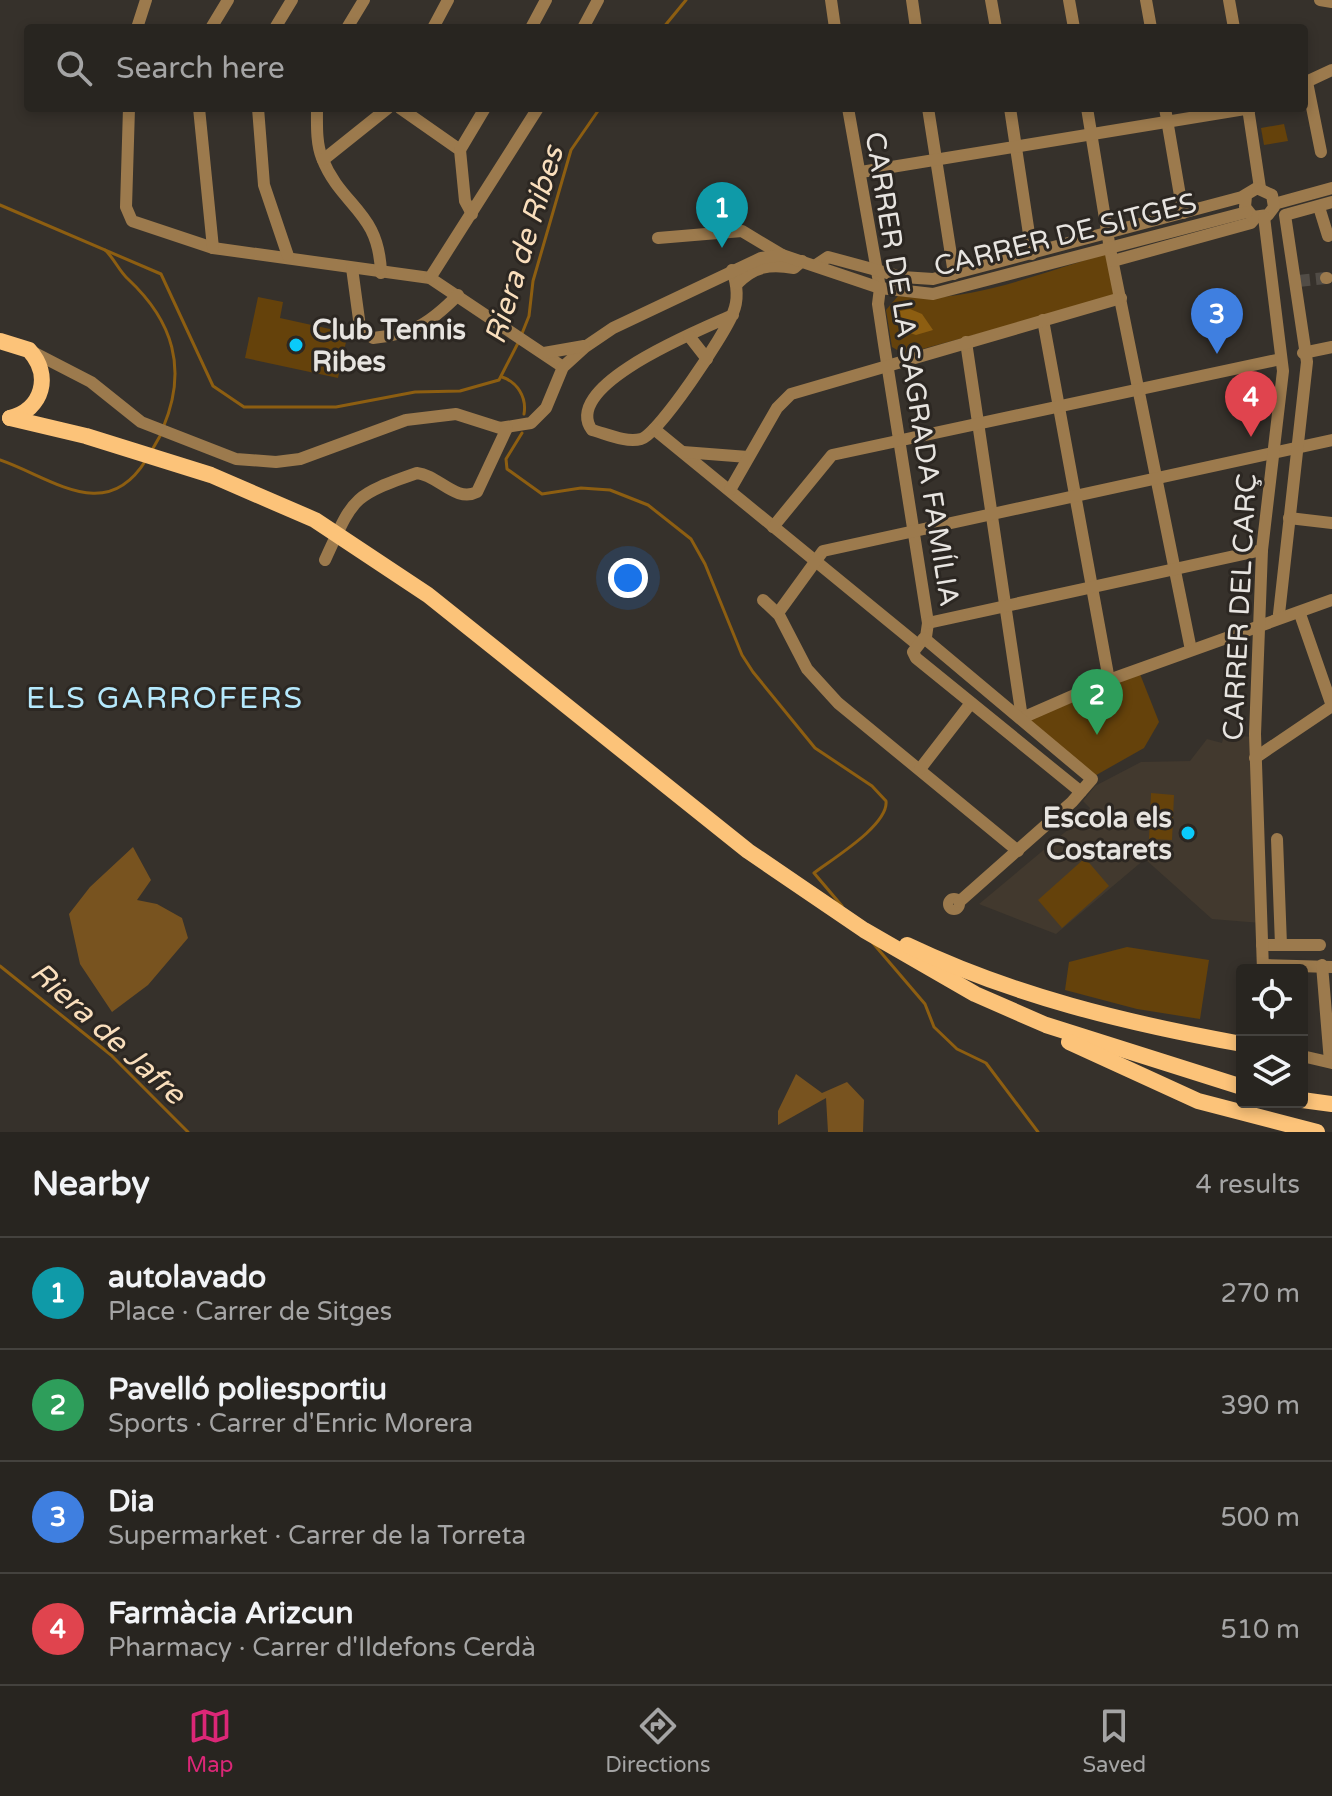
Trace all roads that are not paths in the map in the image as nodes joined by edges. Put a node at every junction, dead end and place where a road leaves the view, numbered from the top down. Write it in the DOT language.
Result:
graph roads {
  1 [pos="146,0"];
  2 [pos="228,0"];
  3 [pos="292,0"];
  4 [pos="364,0"];
  5 [pos="448,0"];
  6 [pos="546,0"];
  7 [pos="598,0"];
  8 [pos="831,0"];
  9 [pos="912,0"];
  10 [pos="991,0"];
  11 [pos="1069,0"];
  12 [pos="1146,0"];
  13 [pos="1229,0"];
  14 [pos="1320,0"];
  15 [pos="1332,2"];
  16 [pos="141,24"];
  17 [pos="213,24"];
  18 [pos="277,24"];
  19 [pos="349,24"];
  20 [pos="435,24"];
  21 [pos="533,24"];
  22 [pos="585,24"];
  23 [pos="834,24"];
  24 [pos="915,24"];
  25 [pos="995,24"];
  26 [pos="1073,24"];
  27 [pos="1150,24"];
  28 [pos="1233,24"];
  29 [pos="1332,70"];
  30 [pos="1308,82"];
  31 [pos="1308,92"];
  32 [pos="129,112"];
  33 [pos="199,112"];
  34 [pos="258,112"];
  35 [pos="317,112"];
  36 [pos="383,112"];
  37 [pos="406,112"];
  38 [pos="483,112"];
  39 [pos="536,112"];
  40 [pos="849,112"];
  41 [pos="929,112"];
  42 [pos="1011,112"];
  43 [pos="1088,112"];
  44 [pos="1166,112"];
  45 [pos="1226,112"];
  46 [pos="1250,112"];
  47 [pos="1167,122"];
  48 [pos="1092,133"];
  49 [pos="1016,147"];
  50 [pos="460,150"];
  51 [pos="1321,152"];
  52 [pos="323,160"];
  53 [pos="936,160"];
  54 [pos="861,172"];
  55 [pos="1260,188"];
  56 [pos="1332,188"];
  57 [pos="1246,196"];
  58 [pos="1332,202"];
  59 [pos="1274,204"];
  60 [pos="1319,207"];
  61 [pos="1183,213"];
  62 [pos="472,214"];
  63 [pos="1256,215"];
  64 [pos="1108,231"];
  65 [pos="1328,236"];
  66 [pos="658,238"];
  67 [pos="213,248"];
  68 [pos="1032,254"];
  69 [pos="782,255"];
  70 [pos="1112,255"];
  71 [pos="288,256"];
  72 [pos="802,261"];
  73 [pos="816,265"];
  74 [pos="352,268"];
  75 [pos="732,270"];
  76 [pos="876,270"];
  77 [pos="381,273"];
  78 [pos="954,274"];
  79 [pos="430,278"];
  80 [pos="737,284"];
  81 [pos="880,288"];
  82 [pos="464,298"];
  83 [pos="1121,298"];
  84 [pos="733,315"];
  85 [pos="1043,320"];
  86 [pos="689,336"];
  87 [pos="0,341"];
  88 [pos="966,342"];
  89 [pos="586,346"];
  90 [pos="1332,347"];
  91 [pos="538,349"];
  92 [pos="29,350"];
  93 [pos="1303,353"];
  94 [pos="707,359"];
  95 [pos="1281,359"];
  96 [pos="887,366"];
  97 [pos="563,367"];
  98 [pos="69,370"];
  99 [pos="43,380"];
  100 [pos="553,386"];
  101 [pos="1138,391"];
  102 [pos="36,401"];
  103 [pos="1059,408"];
  104 [pos="5,418"];
  105 [pos="980,424"];
  106 [pos="507,428"];
  107 [pos="654,429"];
  108 [pos="86,436"];
  109 [pos="900,440"];
  110 [pos="1332,440"];
  111 [pos="1296,447"];
  112 [pos="1273,451"];
  113 [pos="683,452"];
  114 [pos="748,457"];
  115 [pos="1156,478"];
  116 [pos="730,490"];
  117 [pos="1075,495"];
  118 [pos="993,512"];
  119 [pos="1289,518"];
  120 [pos="1332,523"];
  121 [pos="773,527"];
  122 [pos="913,529"];
  123 [pos="1262,550"];
  124 [pos="325,560"];
  125 [pos="817,563"];
  126 [pos="1175,571"];
  127 [pos="1092,589"];
  128 [pos="1332,593"];
  129 [pos="763,600"];
  130 [pos="1332,600"];
  131 [pos="1007,607"];
  132 [pos="778,613"];
  133 [pos="1279,614"];
  134 [pos="1300,614"];
  135 [pos="928,623"];
  136 [pos="1260,624"];
  137 [pos="922,641"];
  138 [pos="1191,650"];
  139 [pos="1109,680"];
  140 [pos="971,703"];
  141 [pos="1332,706"];
  142 [pos="1022,718"];
  143 [pos="1255,758"];
  144 [pos="920,769"];
  145 [pos="1081,792"];
  146 [pos="1277,839"];
  147 [pos="1018,851"];
  148 [pos="959,902"];
  149 [pos="859,927"];
  150 [pos="1332,937"];
  151 [pos="1281,945"];
  152 [pos="1320,945"];
  153 [pos="1262,961"];
  154 [pos="1325,966"];
  155 [pos="1046,1025"];
  156 [pos="1236,1037"];
  157 [pos="1214,1039"];
  158 [pos="1236,1043"];
  159 [pos="1308,1057"];
  160 [pos="1331,1062"];
  161 [pos="1236,1085"];
  162 [pos="1308,1101"];
  163 [pos="1332,1104"];
  164 [pos="1317,1132"];
  1 -- 16 [label="street"];
  2 -- 17 [label="street"];
  3 -- 18 [label="street"];
  4 -- 19 [label="street"];
  5 -- 20 [label="street"];
  6 -- 21 [label="street"];
  7 -- 22 [label="street"];
  8 -- 23 [label="street"];
  9 -- 24 [label="street"];
  10 -- 25 [label="street"];
  11 -- 26 [label="street"];
  12 -- 27 [label="street"];
  13 -- 28 [label="street"];
  14 -- 15 [label="street"];
  29 -- 30 [label="street"];
  31 -- 51 [label="street"];
  32 -- 67 [label="street"];
  33 -- 67 [label="street"];
  34 -- 71 [label="street"];
  35 -- 52 [label="street"];
  36 -- 52 [label="street"];
  37 -- 50 [label="street"];
  38 -- 50 [label="street"];
  39 -- 62 [label="street"];
  40 -- 54 [label="street, CARRER DE LA SAGRADA FAMÍLIA"];
  41 -- 53 [label="street"];
  42 -- 49 [label="street"];
  43 -- 48 [label="street"];
  44 -- 47 [label="street"];
  45 -- 47 [label="street"];
  46 -- 55 [label="street"];
  47 -- 48 [label="street"];
  47 -- 61 [label="street"];
  48 -- 49 [label="street"];
  48 -- 64 [label="street"];
  49 -- 53 [label="street"];
  49 -- 68 [label="street"];
  50 -- 62 [label="street"];
  52 -- 77 [label="street"];
  53 -- 54 [label="street"];
  53 -- 78 [label="street"];
  54 -- 76 [label="street, CARRER DE LA SAGRADA FAMÍLIA"];
  55 -- 57 [label="street"];
  55 -- 59 [label="street"];
  56 -- 59 [label="street"];
  57 -- 61 [label="street"];
  57 -- 63 [label="street"];
  58 -- 93 [label="street"];
  59 -- 63 [label="street"];
  60 -- 65 [label="street"];
  61 -- 64 [label="street"];
  62 -- 79 [label="street"];
  63 -- 70 [label="street, CARRER DE SITGES"];
  63 -- 95 [label="street, CARRER DEL CARÇ"];
  64 -- 68 [label="street"];
  64 -- 70 [label="street"];
  66 -- 69 [label="street, CARRER DE SITGES"];
  67 -- 71 [label="street"];
  68 -- 78 [label="street"];
  69 -- 72 [label="street, CARRER DE SITGES"];
  69 -- 75 [label="street"];
  70 -- 81 [label="street, CARRER DE SITGES"];
  70 -- 83 [label="street"];
  71 -- 74 [label="street"];
  72 -- 73 [label="street, CARRER DE SITGES"];
  72 -- 80 [label="street"];
  73 -- 76 [label="street"];
  73 -- 81 [label="street, CARRER DE SITGES"];
  74 -- 77 [label="street"];
  74 -- 82 [label="street"];
  75 -- 80 [label="street"];
  75 -- 89 [label="street"];
  76 -- 78 [label="street"];
  76 -- 81 [label="street, CARRER DE LA SAGRADA FAMÍLIA"];
  77 -- 79 [label="street"];
  79 -- 82 [label="street"];
  80 -- 84 [label="street"];
  81 -- 96 [label="street, CARRER DE LA SAGRADA FAMÍLIA"];
  82 -- 91 [label="street"];
  83 -- 85 [label="street"];
  83 -- 101 [label="street"];
  84 -- 86 [label="street"];
  84 -- 94 [label="street"];
  85 -- 88 [label="street"];
  85 -- 103 [label="street"];
  86 -- 94 [label="street"];
  86 -- 107 [label="street"];
  87 -- 92 [label="main road"];
  88 -- 96 [label="street"];
  88 -- 105 [label="street"];
  89 -- 91 [label="street"];
  89 -- 97 [label="street"];
  90 -- 93 [label="street"];
  91 -- 97 [label="street"];
  91 -- 100 [label="street"];
  92 -- 98 [label="street"];
  92 -- 99 [label="main road"];
  93 -- 111 [label="street"];
  94 -- 107 [label="street"];
  95 -- 101 [label="street"];
  95 -- 112 [label="street, CARRER DEL CARÇ"];
  96 -- 109 [label="street, CARRER DE LA SAGRADA FAMÍLIA"];
  96 -- 114 [label="street"];
  97 -- 100 [label="street"];
  98 -- 99 [label="street"];
  98 -- 106 [label="street"];
  99 -- 102 [label="main road"];
  100 -- 106 [label="street"];
  101 -- 103 [label="street"];
  101 -- 115 [label="street"];
  102 -- 104 [label="main road"];
  102 -- 108 [label="main road"];
  103 -- 105 [label="street"];
  103 -- 117 [label="street"];
  104 -- 108 [label="main road"];
  105 -- 109 [label="street"];
  105 -- 118 [label="street"];
  106 -- 124 [label="street"];
  107 -- 113 [label="street"];
  108 -- 149 [label="main road"];
  109 -- 121 [label="street"];
  109 -- 122 [label="street, CARRER DE LA SAGRADA FAMÍLIA"];
  110 -- 111 [label="street"];
  111 -- 112 [label="street"];
  111 -- 119 [label="street"];
  112 -- 115 [label="street"];
  112 -- 123 [label="street, CARRER DEL CARÇ"];
  113 -- 114 [label="street"];
  113 -- 116 [label="street"];
  114 -- 116 [label="street"];
  115 -- 117 [label="street"];
  115 -- 126 [label="street"];
  116 -- 121 [label="street"];
  117 -- 118 [label="street"];
  117 -- 127 [label="street"];
  118 -- 122 [label="street"];
  118 -- 131 [label="street"];
  119 -- 120 [label="street"];
  119 -- 133 [label="street"];
  121 -- 125 [label="street"];
  122 -- 125 [label="street"];
  122 -- 135 [label="street, CARRER DE LA SAGRADA FAMÍLIA"];
  123 -- 126 [label="street"];
  123 -- 136 [label="street, CARRER DEL CARÇ"];
  125 -- 132 [label="street"];
  125 -- 137 [label="street"];
  126 -- 127 [label="street"];
  126 -- 138 [label="street"];
  127 -- 131 [label="street"];
  127 -- 139 [label="street"];
  128 -- 133 [label="street"];
  129 -- 132 [label="street"];
  130 -- 134 [label="street"];
  131 -- 135 [label="street"];
  131 -- 142 [label="street"];
  132 -- 144 [label="street"];
  133 -- 136 [label="street"];
  134 -- 136 [label="street"];
  134 -- 141 [label="street"];
  135 -- 137 [label="street, CARRER DE LA SAGRADA FAMÍLIA"];
  136 -- 138 [label="street"];
  136 -- 143 [label="street, CARRER DEL CARÇ"];
  137 -- 140 [label="street"];
  137 -- 142 [label="street"];
  138 -- 139 [label="street"];
  139 -- 142 [label="street"];
  140 -- 144 [label="street"];
  140 -- 145 [label="street"];
  141 -- 143 [label="street"];
  142 -- 145 [label="street"];
  143 -- 153 [label="street, CARRER DEL CARÇ"];
  144 -- 147 [label="street"];
  145 -- 147 [label="street"];
  146 -- 151 [label="street"];
  147 -- 148 [label="street"];
  149 -- 155 [label="main road"];
  149 -- 157 [label="main road"];
  150 -- 152 [label="street"];
  151 -- 152 [label="street"];
  151 -- 153 [label="street"];
  152 -- 154 [label="street"];
  153 -- 154 [label="street"];
  154 -- 160 [label="street"];
  155 -- 161 [label="main road"];
  155 -- 164 [label="main road"];
  156 -- 157 [label="street"];
  157 -- 158 [label="main road"];
  159 -- 160 [label="street"];
  162 -- 163 [label="main road"];
}
